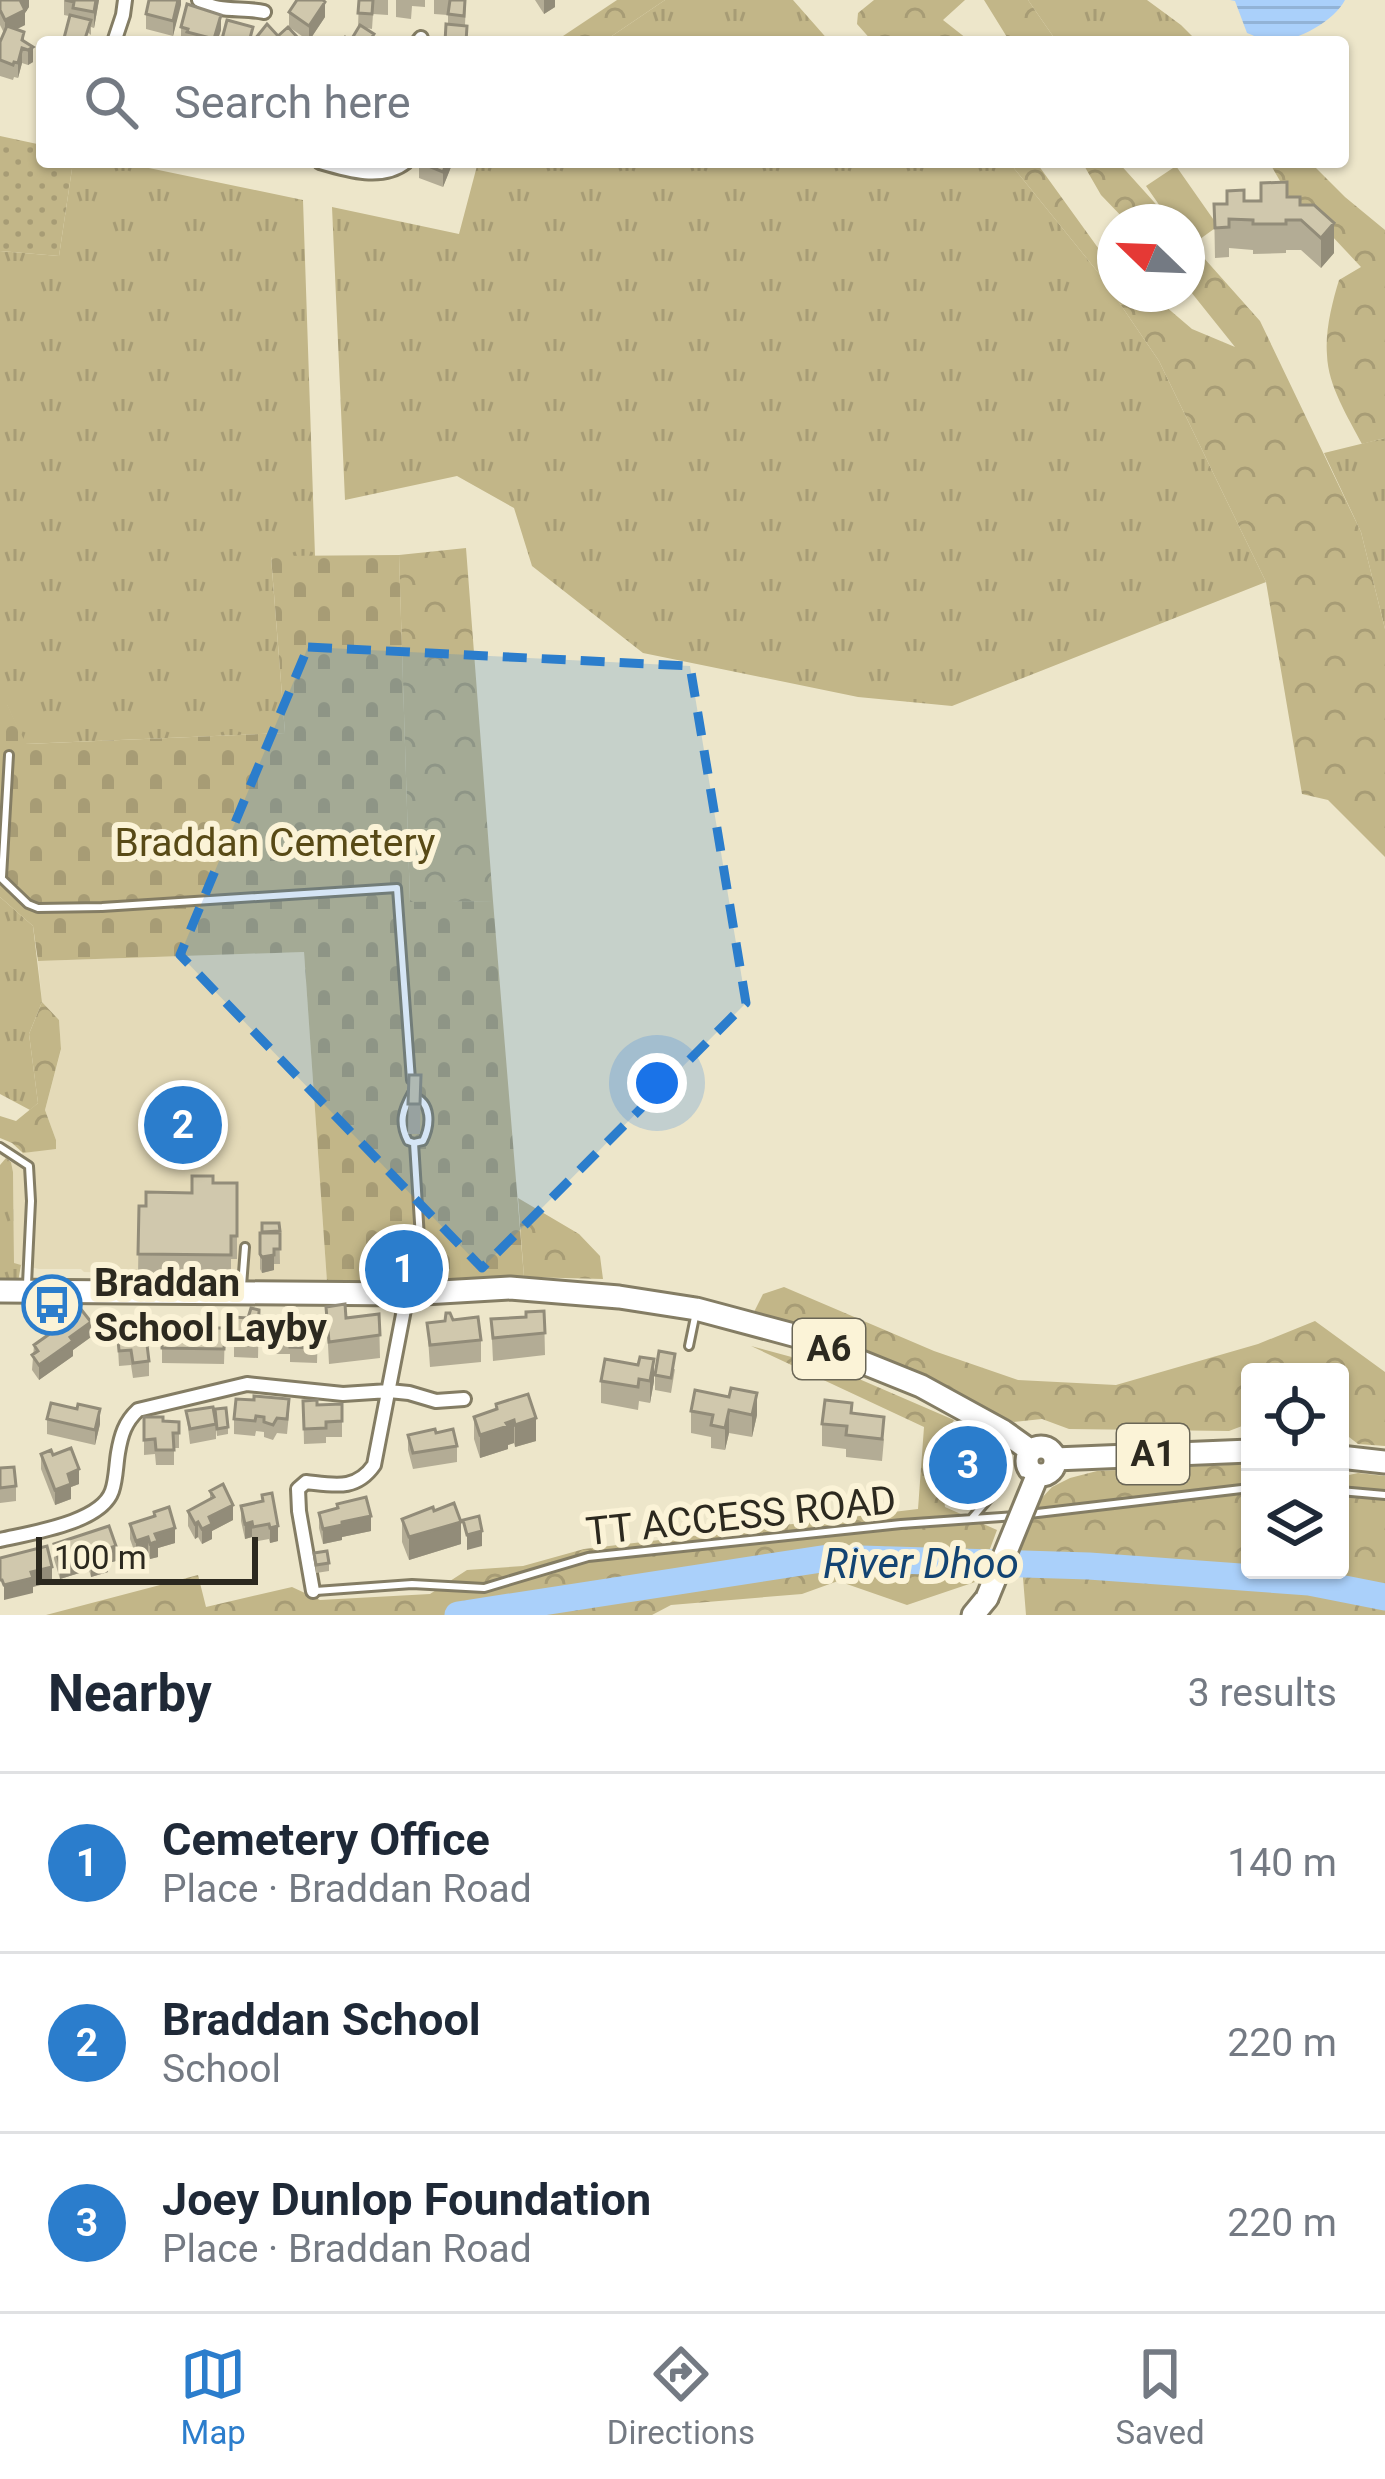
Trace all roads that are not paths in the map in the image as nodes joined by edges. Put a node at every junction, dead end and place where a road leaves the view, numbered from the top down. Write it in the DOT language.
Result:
graph roads {
  1 [pos="124,0"];
  2 [pos="200,0"];
  3 [pos="265,12"];
  4 [pos="116,36"];
  5 [pos="354,168"];
  6 [pos="398,168"];
  7 [pos="8,755"];
  8 [pos="1,877"];
  9 [pos="412,1096"];
  10 [pos="414,1143"];
  11 [pos="0,1148"];
  12 [pos="244,1247"];
  13 [pos="27,1291"];
  14 [pos="0,1292"];
  15 [pos="242,1292"];
  16 [pos="415,1293"];
  17 [pos="696,1309"];
  18 [pos="689,1346"];
  19 [pos="389,1391"];
  20 [pos="464,1399"];
  21 [pos="1031,1451"];
  22 [pos="1241,1451"];
  23 [pos="1349,1457"];
  24 [pos="1055,1459"];
  25 [pos="1385,1462"];
  26 [pos="1036,1478"];
  27 [pos="1002,1483"];
  28 [pos="1241,1489"];
  29 [pos="1349,1492"];
  30 [pos="1385,1495"];
  31 [pos="969,1520"];
  32 [pos="0,1540"];
  33 [pos="313,1591"];
  34 [pos="980,1607"];
  1 -- 4 [label="street"];
  2 -- 3 [label="street"];
  5 -- 6 [label="street"];
  7 -- 8 [label="lane"];
  8 -- 9 [label="lane"];
  9 -- 10 [label="lane"];
  9 -- 10 [label="lane"];
  10 -- 16 [label="lane"];
  11 -- 13 [label="lane"];
  12 -- 15 [label="lane"];
  13 -- 14 [label="highway, A6"];
  13 -- 15 [label="highway, A6"];
  15 -- 16 [label="highway, A6"];
  16 -- 17 [label="highway, A6"];
  16 -- 19 [label="street"];
  17 -- 18 [label="lane"];
  17 -- 21 [label="highway, A6"];
  19 -- 20 [label="street"];
  19 -- 32 [label="street"];
  19 -- 33 [label="street"];
  21 -- 24 [label="highway"];
  21 -- 26 [label="highway"];
  22 -- 24 [label="highway, A1"];
  23 -- 25 [label="highway"];
  24 -- 26 [label="highway"];
  26 -- 34 [label="highway, bridge"];
  27 -- 31 [label="lane"];
  28 -- 31 [label="lane, TT ACCESS ROAD"];
  29 -- 30 [label="lane"];
  31 -- 33 [label="lane, TT ACCESS ROAD"];
}
